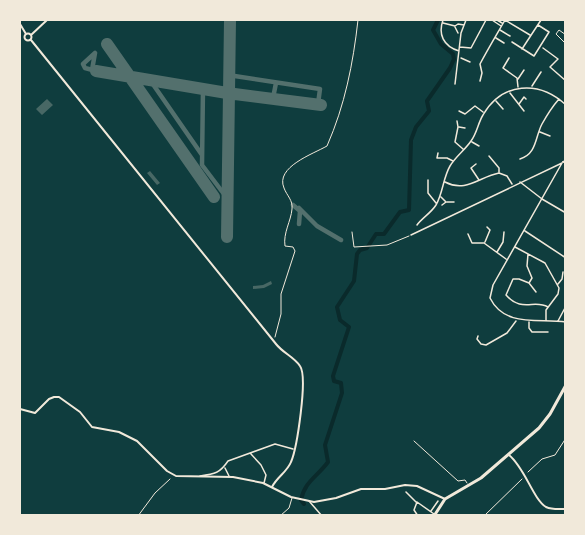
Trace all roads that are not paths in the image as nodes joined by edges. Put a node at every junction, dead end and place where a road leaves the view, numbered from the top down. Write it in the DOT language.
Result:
graph roads {
  1 [pos="47,20"];
  2 [pos="466,20"];
  3 [pos="486,20"];
  4 [pos="492,20"];
  5 [pos="497,20"];
  6 [pos="505,20"];
  7 [pos="541,20"];
  8 [pos="442,21"];
  9 [pos="20,24"];
  10 [pos="464,25"];
  11 [pos="502,25"];
  12 [pos="538,25"];
  13 [pos="454,26"];
  14 [pos="499,30"];
  15 [pos="458,33"];
  16 [pos="26,34"];
  17 [pos="31,35"];
  18 [pos="530,35"];
  19 [pos="566,35"];
  20 [pos="510,36"];
  21 [pos="495,37"];
  22 [pos="486,38"];
  23 [pos="25,39"];
  24 [pos="31,40"];
  25 [pos="492,41"];
  26 [pos="20,42"];
  27 [pos="512,42"];
  28 [pos="504,43"];
  29 [pos="566,44"];
  30 [pos="460,47"];
  31 [pos="522,48"];
  32 [pos="542,48"];
  33 [pos="460,51"];
  34 [pos="460,58"];
  35 [pos="509,58"];
  36 [pos="470,62"];
  37 [pos="550,67"];
  38 [pos="524,70"];
  39 [pos="546,70"];
  40 [pos="541,72"];
  41 [pos="517,80"];
  42 [pos="480,81"];
  43 [pos="566,81"];
  44 [pos="455,84"];
  45 [pos="532,87"];
  46 [pos="519,88"];
  47 [pos="509,92"];
  48 [pos="526,99"];
  49 [pos="559,99"];
  50 [pos="495,100"];
  51 [pos="519,105"];
  52 [pos="566,105"];
  53 [pos="503,109"];
  54 [pos="459,111"];
  55 [pos="524,111"];
  56 [pos="484,112"];
  57 [pos="457,121"];
  58 [pos="458,127"];
  59 [pos="465,128"];
  60 [pos="540,132"];
  61 [pos="550,136"];
  62 [pos="471,141"];
  63 [pos="477,146"];
  64 [pos="464,149"];
  65 [pos="438,153"];
  66 [pos="489,156"];
  67 [pos="437,158"];
  68 [pos="520,159"];
  69 [pos="433,161"];
  70 [pos="453,161"];
  71 [pos="564,161"];
  72 [pos="476,164"];
  73 [pos="499,172"];
  74 [pos="479,181"];
  75 [pos="429,182"];
  76 [pos="444,182"];
  77 [pos="520,182"];
  78 [pos="513,185"];
  79 [pos="440,197"];
  80 [pos="542,199"];
  81 [pos="446,202"];
  82 [pos="454,202"];
  83 [pos="437,203"];
  84 [pos="442,205"];
  85 [pos="566,213"];
  86 [pos="417,225"];
  87 [pos="487,227"];
  88 [pos="524,231"];
  89 [pos="352,232"];
  90 [pos="504,232"];
  91 [pos="468,234"];
  92 [pos="411,236"];
  93 [pos="484,243"];
  94 [pos="515,247"];
  95 [pos="497,253"];
  96 [pos="528,254"];
  97 [pos="566,258"];
  98 [pos="507,260"];
  99 [pos="564,275"];
  100 [pos="529,283"];
  101 [pos="557,284"];
  102 [pos="536,292"];
  103 [pos="566,306"];
  104 [pos="548,307"];
  105 [pos="517,320"];
  106 [pos="529,321"];
  107 [pos="546,321"];
  108 [pos="558,321"];
  109 [pos="566,322"];
  110 [pos="548,332"];
  111 [pos="478,336"];
  112 [pos="566,385"];
  113 [pos="20,410"];
  114 [pos="414,441"];
  115 [pos="294,449"];
  116 [pos="251,453"];
  117 [pos="508,454"];
  118 [pos="225,468"];
  119 [pos="229,476"];
  120 [pos="190,477"];
  121 [pos="263,483"];
  122 [pos="469,486"];
  123 [pos="272,487"];
  124 [pos="406,492"];
  125 [pos="292,497"];
  126 [pos="445,499"];
  127 [pos="309,501"];
  128 [pos="438,501"];
  129 [pos="417,502"];
  130 [pos="566,509"];
  131 [pos="430,512"];
  132 [pos="434,515"];
  133 [pos="280,516"];
  134 [pos="322,516"];
  135 [pos="418,516"];
  1 -- 17 [label="street"];
  2 -- 10 [label="street"];
  3 -- 30 [label="street"];
  4 -- 11 [label="street"];
  5 -- 11 [label="street"];
  6 -- 11 [label="street"];
  6 -- 18 [label="street"];
  7 -- 12 [label="street"];
  8 -- 13 [label="street"];
  8 -- 33 [label="street"];
  9 -- 16 [label="street"];
  10 -- 13 [label="street"];
  10 -- 30 [label="street"];
  11 -- 14 [label="street"];
  12 -- 18 [label="street"];
  12 -- 32 [label="street"];
  13 -- 15 [label="street"];
  14 -- 20 [label="street"];
  14 -- 21 [label="street"];
  16 -- 17 [label="street"];
  16 -- 23 [label="street"];
  17 -- 24 [label="street"];
  18 -- 31 [label="street"];
  19 -- 29 [label="lane"];
  21 -- 25 [label="street"];
  21 -- 28 [label="street"];
  22 -- 25 [label="street"];
  23 -- 24 [label="street"];
  23 -- 26 [label="street"];
  24 -- 115 [label="street"];
  25 -- 42 [label="street"];
  27 -- 31 [label="street"];
  30 -- 33 [label="street"];
  31 -- 32 [label="street"];
  32 -- 37 [label="street"];
  33 -- 34 [label="street"];
  34 -- 36 [label="street"];
  34 -- 44 [label="street"];
  35 -- 41 [label="street"];
  37 -- 39 [label="street"];
  37 -- 43 [label="street"];
  38 -- 41 [label="street"];
  40 -- 45 [label="street"];
  41 -- 46 [label="street"];
  45 -- 46 [label="street"];
  45 -- 49 [label="street"];
  46 -- 47 [label="street"];
  47 -- 50 [label="street"];
  47 -- 51 [label="street"];
  48 -- 51 [label="street"];
  49 -- 52 [label="street"];
  49 -- 60 [label="street"];
  50 -- 53 [label="street"];
  50 -- 56 [label="street"];
  51 -- 55 [label="street"];
  54 -- 56 [label="street"];
  56 -- 62 [label="street"];
  57 -- 58 [label="street"];
  58 -- 59 [label="street"];
  58 -- 64 [label="street"];
  60 -- 61 [label="street"];
  60 -- 68 [label="street"];
  62 -- 63 [label="street"];
  62 -- 64 [label="street"];
  64 -- 70 [label="street"];
  65 -- 67 [label="street"];
  66 -- 73 [label="street"];
  67 -- 69 [label="street"];
  67 -- 70 [label="street"];
  70 -- 76 [label="street"];
  71 -- 77 [label="street"];
  71 -- 80 [label="street"];
  72 -- 74 [label="street"];
  73 -- 74 [label="street"];
  73 -- 78 [label="street"];
  74 -- 76 [label="street"];
  75 -- 83 [label="street"];
  76 -- 79 [label="street"];
  77 -- 78 [label="street"];
  77 -- 80 [label="street"];
  78 -- 92 [label="street"];
  79 -- 81 [label="street"];
  79 -- 83 [label="street"];
  80 -- 85 [label="street"];
  80 -- 88 [label="street"];
  81 -- 82 [label="street"];
  81 -- 84 [label="street"];
  83 -- 86 [label="street"];
  87 -- 93 [label="street"];
  88 -- 94 [label="street"];
  88 -- 97 [label="street"];
  89 -- 92 [label="lane"];
  90 -- 95 [label="street"];
  91 -- 93 [label="street"];
  93 -- 95 [label="street"];
  94 -- 96 [label="street"];
  94 -- 98 [label="street"];
  95 -- 98 [label="street"];
  96 -- 100 [label="street"];
  96 -- 101 [label="street"];
  98 -- 105 [label="street"];
  99 -- 101 [label="street"];
  100 -- 102 [label="street"];
  100 -- 104 [label="street"];
  101 -- 104 [label="street"];
  103 -- 108 [label="street"];
  104 -- 107 [label="street"];
  105 -- 106 [label="street"];
  105 -- 111 [label="street"];
  106 -- 107 [label="street"];
  106 -- 110 [label="street"];
  107 -- 108 [label="street"];
  108 -- 109 [label="street"];
  112 -- 117 [label="main road"];
  113 -- 120 [label="street"];
  114 -- 122 [label="lane"];
  115 -- 116 [label="street"];
  115 -- 123 [label="street"];
  116 -- 118 [label="street"];
  116 -- 121 [label="street"];
  117 -- 122 [label="main road"];
  117 -- 130 [label="street"];
  118 -- 119 [label="street"];
  118 -- 120 [label="street"];
  119 -- 120 [label="street"];
  119 -- 121 [label="street"];
  121 -- 123 [label="street"];
  122 -- 126 [label="main road"];
  123 -- 125 [label="street"];
  124 -- 129 [label="street"];
  125 -- 127 [label="street"];
  125 -- 133 [label="lane"];
  126 -- 127 [label="street"];
  126 -- 132 [label="main road"];
  127 -- 134 [label="street"];
  128 -- 131 [label="street"];
  129 -- 131 [label="street"];
  129 -- 135 [label="street"];
  131 -- 132 [label="street"];
}
